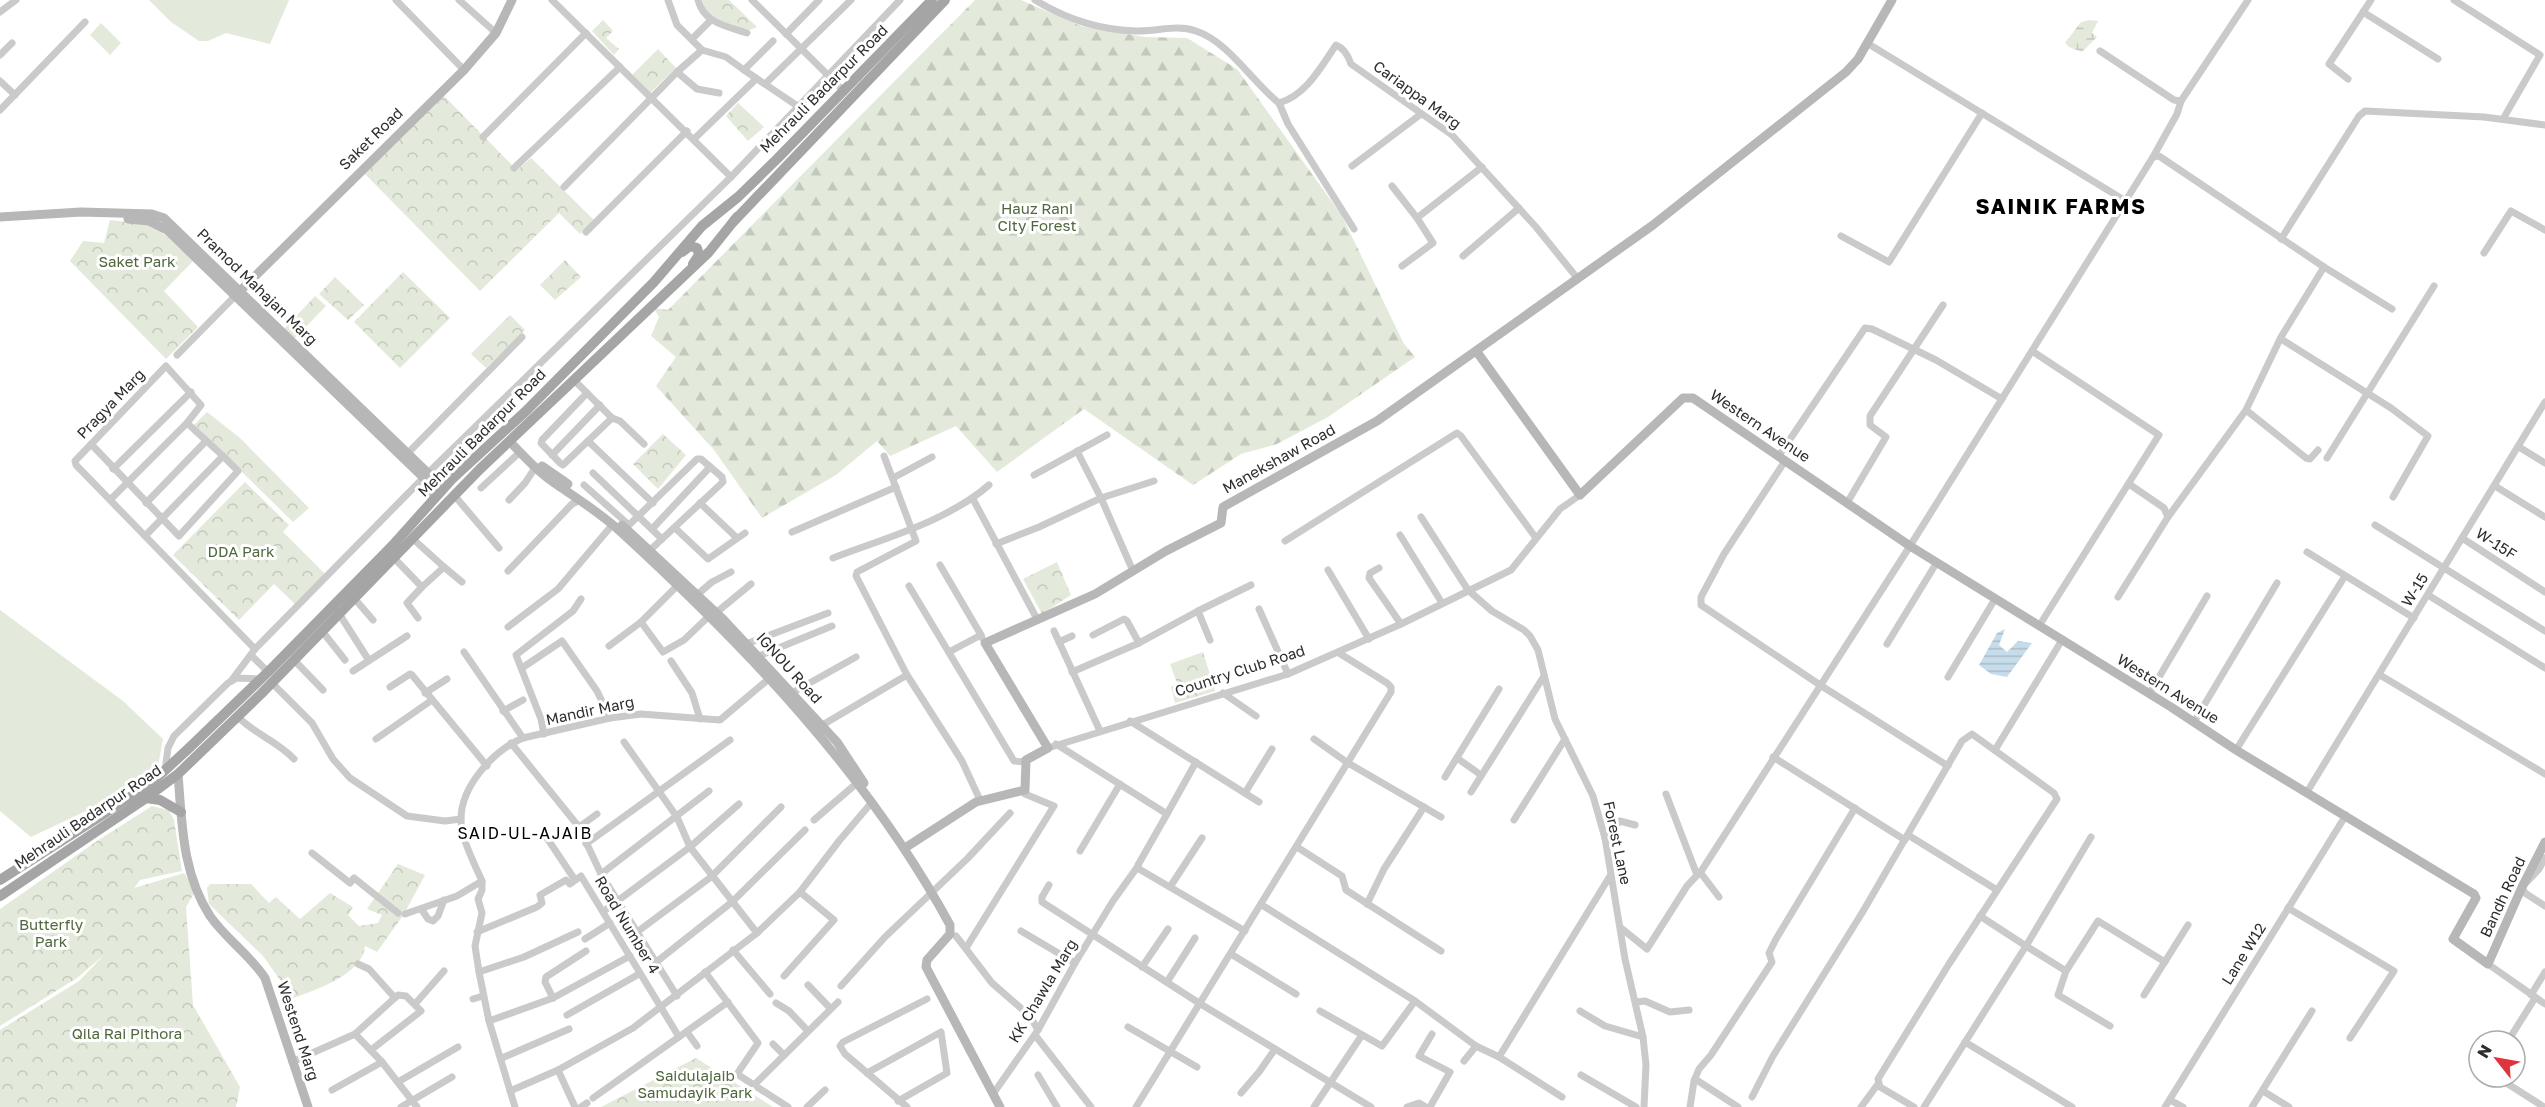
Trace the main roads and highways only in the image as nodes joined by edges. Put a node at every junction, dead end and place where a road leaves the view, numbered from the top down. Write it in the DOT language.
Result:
graph roads {
  1 [pos="932,0"];
  2 [pos="945,0"];
  3 [pos="738,197"];
  4 [pos="737,217"];
  5 [pos="654,282"];
  6 [pos="677,282"];
  7 [pos="336,609"];
  8 [pos="267,678"];
  9 [pos="146,798"];
  10 [pos="181,812"];
  11 [pos="0,880"];
  12 [pos="0,896"];
  1 -- 3 [label="main road, Mehrauli Badarpur Road"];
  2 -- 4 [label="main road, Mehrauli Badarpur Road"];
  3 -- 4 [label="main road"];
  3 -- 5 [label="main road, Mehrauli Badarpur Road"];
  4 -- 6 [label="main road"];
  5 -- 6 [label="main road"];
  5 -- 7 [label="main road, Mehrauli Badarpur Road"];
  6 -- 7 [label="main road, Mehrauli Badarpur Road"];
  7 -- 8 [label="main road, Mehrauli Badarpur Road"];
  7 -- 8 [label="main road, Mehrauli Badarpur Road"];
  8 -- 9 [label="main road, Mehrauli Badarpur Road"];
  8 -- 11 [label="main road, Mehrauli Badarpur Road"];
  9 -- 10 [label="main road"];
  9 -- 12 [label="main road, Mehrauli Badarpur Road"];
}
